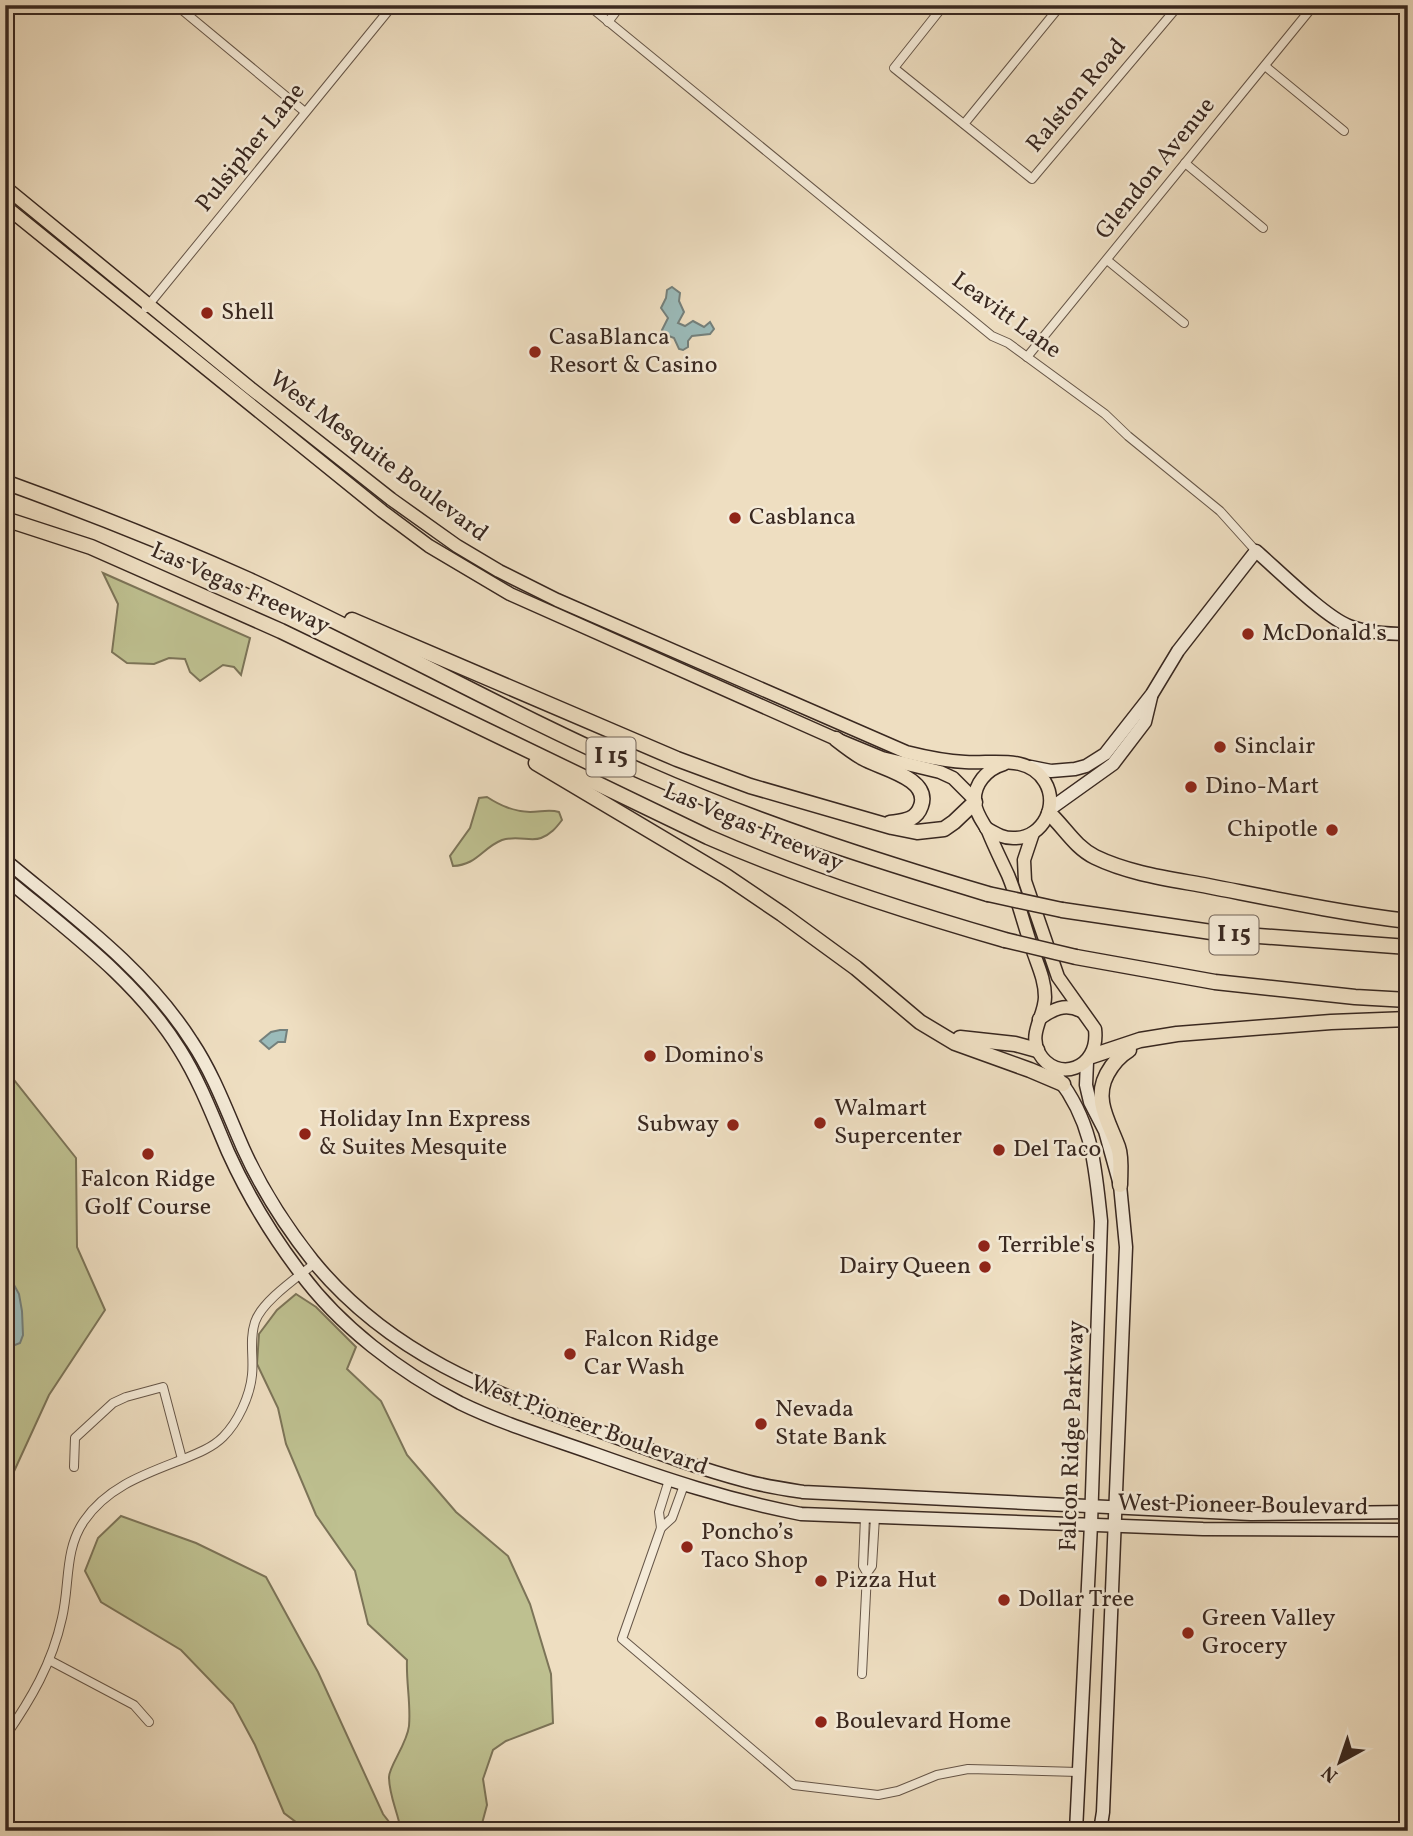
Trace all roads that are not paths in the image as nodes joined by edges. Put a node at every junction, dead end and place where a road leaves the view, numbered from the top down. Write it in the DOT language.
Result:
graph roads {
  1 [pos="176,5"];
  2 [pos="393,5"];
  3 [pos="588,5"];
  4 [pos="621,5"];
  5 [pos="944,5"];
  6 [pos="1061,5"];
  7 [pos="1179,5"];
  8 [pos="1314,5"];
  9 [pos="608,22"];
  10 [pos="1265,66"];
  11 [pos="305,112"];
  12 [pos="964,124"];
  13 [pos="1344,131"];
  14 [pos="1185,163"];
  15 [pos="5,187"];
  16 [pos="5,206"];
  17 [pos="1263,228"];
  18 [pos="1107,260"];
  19 [pos="149,304"];
  20 [pos="140,316"];
  21 [pos="1184,323"];
  22 [pos="1027,357"];
  23 [pos="249,387"];
  24 [pos="228,388"];
  25 [pos="5,482"];
  26 [pos="5,519"];
  27 [pos="1256,551"];
  28 [pos="250,581"];
  29 [pos="1408,634"];
  30 [pos="1153,694"];
  31 [pos="447,711"];
  32 [pos="836,739"];
  33 [pos="1008,763"];
  34 [pos="1031,767"];
  35 [pos="975,801"];
  36 [pos="1043,821"];
  37 [pos="885,824"];
  38 [pos="986,828"];
  39 [pos="5,860"];
  40 [pos="5,878"];
  41 [pos="1408,921"];
  42 [pos="1408,947"];
  43 [pos="1408,1000"];
  44 [pos="1084,1013"];
  45 [pos="1040,1019"];
  46 [pos="1408,1020"];
  47 [pos="1177,1034"];
  48 [pos="945,1036"];
  49 [pos="1039,1054"];
  50 [pos="1089,1059"];
  51 [pos="1063,1084"];
  52 [pos="1120,1185"];
  53 [pos="315,1262"];
  54 [pos="301,1275"];
  55 [pos="183,1459"];
  56 [pos="676,1460"];
  57 [pos="692,1465"];
  58 [pos="74,1467"];
  59 [pos="669,1480"];
  60 [pos="684,1485"];
  61 [pos="1092,1507"];
  62 [pos="1115,1508"];
  63 [pos="1408,1512"];
  64 [pos="1274,1514"];
  65 [pos="870,1517"];
  66 [pos="1091,1524"];
  67 [pos="1114,1525"];
  68 [pos="661,1528"];
  69 [pos="1238,1530"];
  70 [pos="1408,1530"];
  71 [pos="49,1660"];
  72 [pos="862,1674"];
  73 [pos="149,1722"];
  74 [pos="5,1737"];
  75 [pos="1079,1772"];
  76 [pos="1076,1831"];
  77 [pos="1100,1831"];
  1 -- 11 [label="street"];
  2 -- 11 [label="street, Pulsipher Lane"];
  3 -- 9 [label="street, Leavitt Lane"];
  4 -- 9 [label="street"];
  5 -- 12 [label="street"];
  6 -- 12 [label="street"];
  7 -- 12 [label="street, Ralston Road"];
  8 -- 10 [label="street, Glendon Avenue"];
  9 -- 22 [label="street, Leavitt Lane"];
  10 -- 13 [label="street"];
  10 -- 14 [label="street, Glendon Avenue"];
  11 -- 19 [label="street, Pulsipher Lane"];
  14 -- 17 [label="street"];
  14 -- 18 [label="street, Glendon Avenue"];
  15 -- 19 [label="main road, West Mesquite Boulevard"];
  16 -- 20 [label="main road, West Mesquite Boulevard"];
  18 -- 21 [label="street"];
  18 -- 22 [label="street, Glendon Avenue"];
  19 -- 20 [label="street, Pulsipher Lane"];
  19 -- 23 [label="main road, West Mesquite Boulevard"];
  20 -- 24 [label="main road, West Mesquite Boulevard"];
  22 -- 27 [label="street, Leavitt Lane"];
  23 -- 24 [label="main road"];
  23 -- 33 [label="main road, West Mesquite Boulevard"];
  24 -- 32 [label="main road, West Mesquite Boulevard"];
  25 -- 28 [label="highway, Las Vegas Freeway / I 15"];
  26 -- 31 [label="highway, Las Vegas Freeway / I 15"];
  27 -- 29 [label="main road, Leavitt Lane"];
  27 -- 30 [label="main road"];
  28 -- 37 [label="highway"];
  28 -- 42 [label="highway, Las Vegas Freeway / I 15, bridge"];
  30 -- 34 [label="main road"];
  30 -- 36 [label="main road"];
  31 -- 43 [label="highway, Las Vegas Freeway / I 15, bridge"];
  31 -- 48 [label="highway"];
  32 -- 35 [label="main road, West Mesquite Boulevard"];
  32 -- 37 [label="highway"];
  33 -- 34 [label="main road"];
  33 -- 35 [label="main road"];
  34 -- 36 [label="main road"];
  35 -- 37 [label="highway"];
  35 -- 38 [label="main road"];
  36 -- 38 [label="main road"];
  36 -- 41 [label="highway"];
  36 -- 44 [label="main road, Falcon Ridge Parkway"];
  38 -- 45 [label="main road"];
  39 -- 53 [label="main road, West Pioneer Boulevard"];
  40 -- 54 [label="main road, West Pioneer Boulevard"];
  44 -- 45 [label="main road"];
  44 -- 50 [label="main road, Falcon Ridge Parkway"];
  45 -- 49 [label="main road"];
  46 -- 47 [label="highway"];
  47 -- 50 [label="highway"];
  47 -- 52 [label="highway"];
  48 -- 49 [label="highway"];
  48 -- 51 [label="highway"];
  49 -- 50 [label="main road"];
  49 -- 51 [label="main road, Falcon Ridge Parkway"];
  50 -- 52 [label="main road, Falcon Ridge Parkway"];
  51 -- 61 [label="main road, Falcon Ridge Parkway"];
  52 -- 62 [label="main road, Falcon Ridge Parkway"];
  53 -- 54 [label="street"];
  53 -- 56 [label="main road, West Pioneer Boulevard"];
  54 -- 55 [label="street"];
  54 -- 59 [label="main road, West Pioneer Boulevard"];
  55 -- 58 [label="street"];
  55 -- 71 [label="street"];
  56 -- 57 [label="main road, West Pioneer Boulevard"];
  56 -- 59 [label="main road"];
  57 -- 60 [label="main road"];
  57 -- 61 [label="main road, West Pioneer Boulevard"];
  59 -- 60 [label="main road, West Pioneer Boulevard"];
  59 -- 68 [label="street"];
  60 -- 65 [label="main road, West Pioneer Boulevard"];
  60 -- 68 [label="street"];
  61 -- 62 [label="main road, West Pioneer Boulevard"];
  61 -- 66 [label="main road, Falcon Ridge Parkway"];
  62 -- 64 [label="main road, West Pioneer Boulevard"];
  62 -- 67 [label="main road, Falcon Ridge Parkway"];
  63 -- 64 [label="main road, West Pioneer Boulevard"];
  64 -- 69 [label="main road"];
  65 -- 66 [label="main road, West Pioneer Boulevard"];
  65 -- 72 [label="street"];
  66 -- 67 [label="main road, West Pioneer Boulevard"];
  66 -- 75 [label="main road, Falcon Ridge Parkway"];
  67 -- 69 [label="main road, West Pioneer Boulevard"];
  67 -- 77 [label="main road, Falcon Ridge Parkway"];
  68 -- 75 [label="street"];
  69 -- 70 [label="main road, West Pioneer Boulevard"];
  71 -- 73 [label="street"];
  71 -- 74 [label="street"];
  75 -- 76 [label="main road, Falcon Ridge Parkway"];
}
